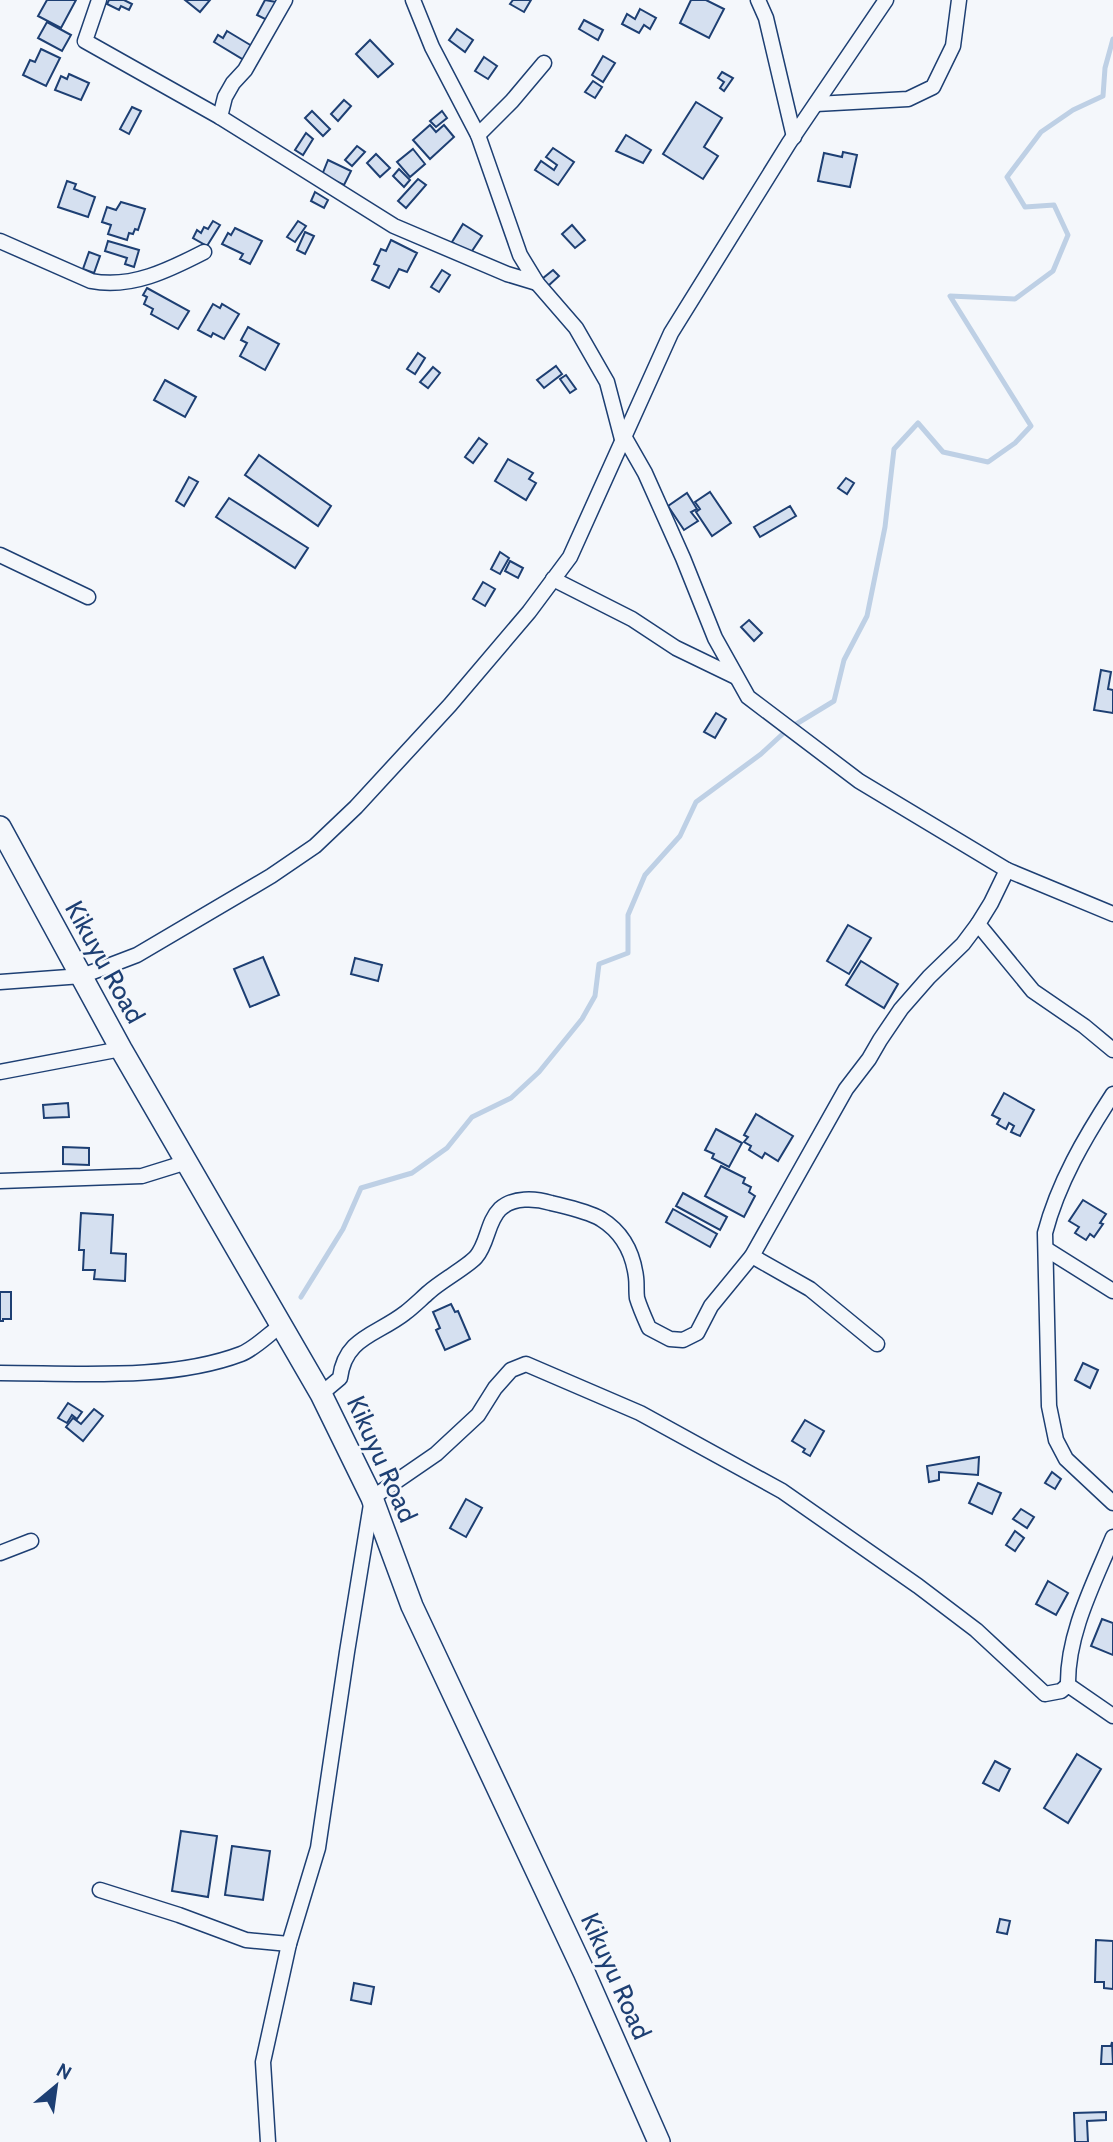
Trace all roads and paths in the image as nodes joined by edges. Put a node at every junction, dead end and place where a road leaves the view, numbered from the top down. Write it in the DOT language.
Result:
graph roads {
  1 [pos="99,0"];
  2 [pos="285,0"];
  3 [pos="413,0"];
  4 [pos="758,0"];
  5 [pos="886,0"];
  6 [pos="959,0"];
  7 [pos="544,63"];
  8 [pos="816,104"];
  9 [pos="220,117"];
  10 [pos="478,135"];
  11 [pos="794,137"];
  12 [pos="0,241"];
  13 [pos="204,252"];
  14 [pos="537,283"];
  15 [pos="624,441"];
  16 [pos="0,555"];
  17 [pos="553,579"];
  18 [pos="88,597"];
  19 [pos="736,677"];
  20 [pos="0,827"];
  21 [pos="1007,870"];
  22 [pos="1113,914"];
  23 [pos="978,924"];
  24 [pos="82,976"];
  25 [pos="0,982"];
  26 [pos="121,1049"];
  27 [pos="1113,1050"];
  28 [pos="0,1072"];
  29 [pos="1113,1094"];
  30 [pos="187,1162"];
  31 [pos="0,1181"];
  32 [pos="1046,1249"];
  33 [pos="752,1256"];
  34 [pos="1113,1291"];
  35 [pos="280,1326"];
  36 [pos="877,1344"];
  37 [pos="0,1373"];
  38 [pos="321,1394"];
  39 [pos="372,1498"];
  40 [pos="1113,1503"];
  41 [pos="1113,1537"];
  42 [pos="31,1541"];
  43 [pos="0,1553"];
  44 [pos="1068,1685"];
  45 [pos="1113,1716"];
  46 [pos="100,1891"];
  47 [pos="289,1944"];
  48 [pos="268,2142"];
  49 [pos="659,2142"];
  1 -- 9 [label="street"];
  2 -- 9 [label="street"];
  3 -- 10 [label="street"];
  4 -- 11 [label="street"];
  5 -- 8 [label="street"];
  6 -- 8 [label="street"];
  7 -- 10 [label="street"];
  8 -- 11 [label="street"];
  9 -- 14 [label="street"];
  10 -- 14 [label="street"];
  11 -- 15 [label="street"];
  12 -- 13 [label="street"];
  14 -- 15 [label="street"];
  15 -- 17 [label="street"];
  15 -- 19 [label="street"];
  16 -- 18 [label="street"];
  17 -- 19 [label="street"];
  17 -- 24 [label="street"];
  19 -- 21 [label="street"];
  20 -- 24 [label="main road, Kikuyu Road"];
  21 -- 22 [label="street"];
  21 -- 23 [label="street"];
  23 -- 27 [label="street"];
  23 -- 33 [label="street"];
  24 -- 25 [label="street"];
  24 -- 26 [label="main road, Kikuyu Road"];
  26 -- 28 [label="street"];
  26 -- 30 [label="main road, Kikuyu Road"];
  29 -- 32 [label="street"];
  30 -- 31 [label="street"];
  30 -- 35 [label="main road, Kikuyu Road"];
  32 -- 34 [label="street"];
  32 -- 40 [label="street"];
  33 -- 36 [label="street"];
  33 -- 38 [label="street"];
  35 -- 37 [label="street"];
  35 -- 38 [label="main road, Kikuyu Road"];
  38 -- 39 [label="main road, Kikuyu Road"];
  39 -- 44 [label="street"];
  39 -- 47 [label="street"];
  39 -- 49 [label="main road, Kikuyu Road"];
  41 -- 44 [label="street"];
  42 -- 43 [label="street"];
  44 -- 45 [label="street"];
  46 -- 47 [label="street"];
  47 -- 48 [label="street"];
}
